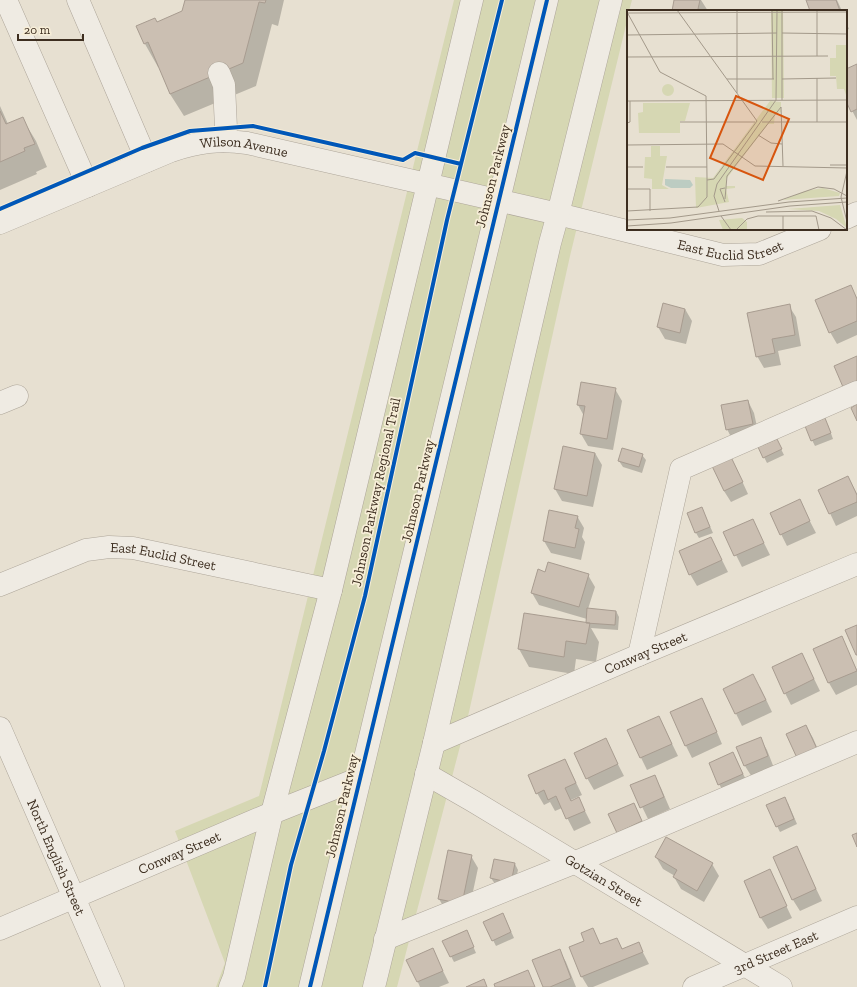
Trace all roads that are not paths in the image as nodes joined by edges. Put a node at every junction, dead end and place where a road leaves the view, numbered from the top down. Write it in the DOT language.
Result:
graph roads {
  1 [pos="6,0"];
  2 [pos="78,0"];
  3 [pos="472,0"];
  4 [pos="547,0"];
  5 [pos="611,0"];
  6 [pos="219,73"];
  7 [pos="223,141"];
  8 [pos="147,161"];
  9 [pos="428,184"];
  10 [pos="88,186"];
  11 [pos="498,201"];
  12 [pos="857,213"];
  13 [pos="558,214"];
  14 [pos="847,218"];
  15 [pos="0,223"];
  16 [pos="818,230"];
  17 [pos="857,392"];
  18 [pos="857,564"];
  19 [pos="0,585"];
  20 [pos="331,590"];
  21 [pos="640,655"];
  22 [pos="0,728"];
  23 [pos="857,742"];
  24 [pos="434,743"];
  25 [pos="426,774"];
  26 [pos="360,778"];
  27 [pos="272,813"];
  28 [pos="576,862"];
  29 [pos="74,898"];
  30 [pos="857,917"];
  31 [pos="0,929"];
  32 [pos="385,939"];
  33 [pos="745,965"];
  34 [pos="113,987"];
  35 [pos="230,987"];
  36 [pos="310,987"];
  37 [pos="374,987"];
  38 [pos="694,987"];
  39 [pos="781,987"];
  1 -- 10 [label="street"];
  2 -- 8 [label="street"];
  3 -- 9 [label="street"];
  4 -- 11 [label="street, Johnson Parkway"];
  5 -- 13 [label="street"];
  6 -- 7 [label="street"];
  7 -- 8 [label="street, Wilson Avenue"];
  7 -- 9 [label="street, Wilson Avenue"];
  8 -- 10 [label="street, Wilson Avenue"];
  9 -- 11 [label="street, Wilson Avenue"];
  9 -- 20 [label="street"];
  10 -- 15 [label="street, Wilson Avenue"];
  11 -- 13 [label="street, East Euclid Street"];
  11 -- 26 [label="street, Johnson Parkway"];
  12 -- 14 [label="street"];
  13 -- 16 [label="street, East Euclid Street"];
  13 -- 24 [label="street"];
  17 -- 21 [label="street"];
  18 -- 21 [label="street, Conway Street"];
  19 -- 20 [label="street, East Euclid Street"];
  20 -- 27 [label="street"];
  21 -- 24 [label="street, Conway Street"];
  22 -- 29 [label="street, North English Street"];
  23 -- 28 [label="street"];
  24 -- 25 [label="street"];
  25 -- 28 [label="street, Gotzian Street"];
  25 -- 32 [label="street"];
  26 -- 27 [label="street, Conway Street"];
  26 -- 36 [label="street, Johnson Parkway"];
  27 -- 29 [label="street, Conway Street"];
  27 -- 35 [label="street"];
  28 -- 32 [label="street"];
  28 -- 33 [label="street, Gotzian Street"];
  29 -- 31 [label="street, Conway Street"];
  29 -- 34 [label="street, North English Street"];
  30 -- 33 [label="street, 3rd Street East"];
  32 -- 37 [label="street"];
  33 -- 38 [label="street, 3rd Street East"];
  33 -- 39 [label="street, Gotzian Street"];
}
